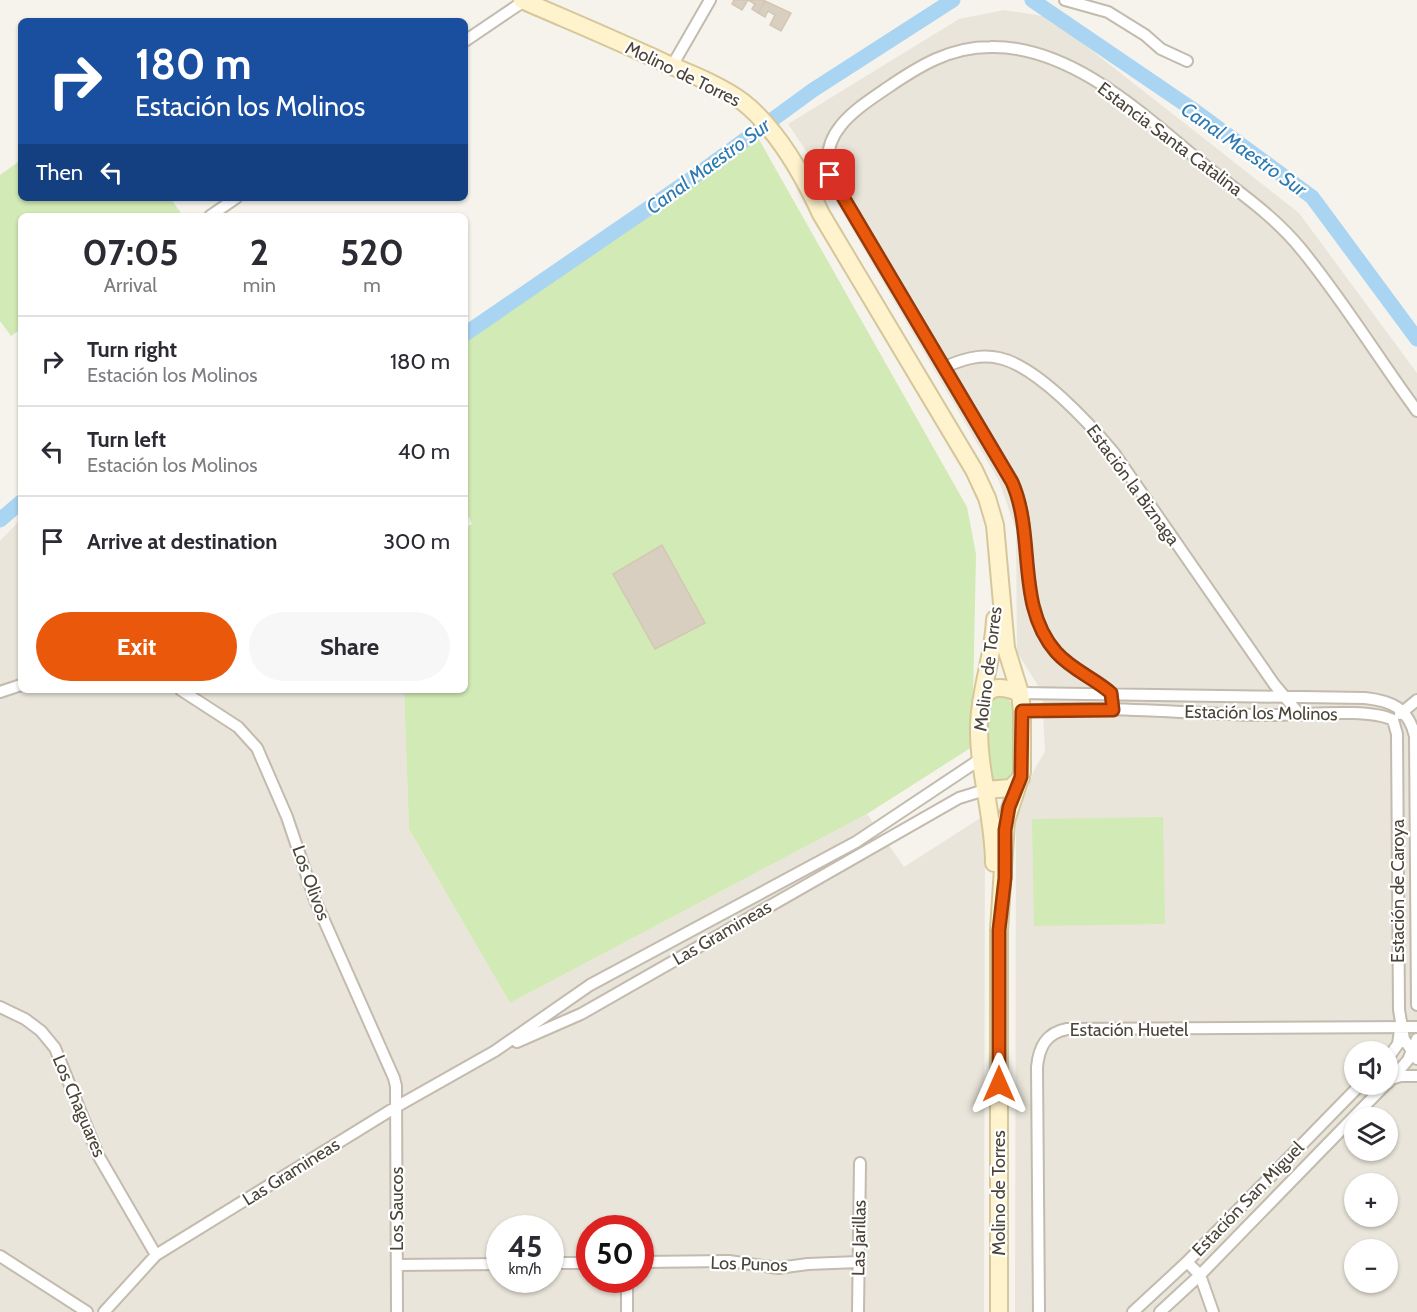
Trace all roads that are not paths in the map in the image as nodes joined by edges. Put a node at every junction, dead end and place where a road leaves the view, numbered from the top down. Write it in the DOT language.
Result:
graph roads {
  1 [pos="523,0"];
  2 [pos="710,0"];
  3 [pos="1065,0"];
  4 [pos="468,39"];
  5 [pos="1187,61"];
  6 [pos="672,66"];
  7 [pos="232,201"];
  8 [pos="214,213"];
  9 [pos="945,367"];
  10 [pos="1417,411"];
  11 [pos="999,585"];
  12 [pos="1274,684"];
  13 [pos="18,686"];
  14 [pos="0,692"];
  15 [pos="186,693"];
  16 [pos="1020,693"];
  17 [pos="1111,693"];
  18 [pos="1271,696"];
  19 [pos="1283,696"];
  20 [pos="1417,700"];
  21 [pos="981,703"];
  22 [pos="1113,710"];
  23 [pos="1404,710"];
  24 [pos="1022,711"];
  25 [pos="1264,715"];
  26 [pos="1300,715"];
  27 [pos="1393,720"];
  28 [pos="979,760"];
  29 [pos="1021,777"];
  30 [pos="984,790"];
  31 [pos="999,930"];
  32 [pos="1417,1005"];
  33 [pos="0,1007"];
  34 [pos="1417,1028"];
  35 [pos="1401,1029"];
  36 [pos="1417,1039"];
  37 [pos="1398,1044"];
  38 [pos="495,1051"];
  39 [pos="1415,1055"];
  40 [pos="1398,1072"];
  41 [pos="1417,1076"];
  42 [pos="1398,1077"];
  43 [pos="1350,1095"];
  44 [pos="1375,1095"];
  45 [pos="396,1107"];
  46 [pos="860,1163"];
  47 [pos="1221,1227"];
  48 [pos="1230,1242"];
  49 [pos="156,1255"];
  50 [pos="0,1256"];
  51 [pos="654,1262"];
  52 [pos="858,1262"];
  53 [pos="1187,1262"];
  54 [pos="486,1264"];
  55 [pos="397,1265"];
  56 [pos="1200,1275"];
  57 [pos="627,1293"];
  58 [pos="87,1312"];
  59 [pos="104,1312"];
  60 [pos="397,1312"];
  61 [pos="627,1312"];
  62 [pos="858,1312"];
  63 [pos="999,1312"];
  64 [pos="1039,1312"];
  65 [pos="1133,1312"];
  66 [pos="1160,1312"];
  67 [pos="1213,1312"];
  1 -- 4 [label="street"];
  1 -- 6 [label="main road, Molino de Torres"];
  2 -- 6 [label="street"];
  3 -- 5 [label="street"];
  6 -- 11 [label="main road, Molino de Torres"];
  7 -- 8 [label="street"];
  9 -- 10 [label="street, Estancia Santa Catalina"];
  9 -- 12 [label="street, Estación la Biznaga"];
  9 -- 17 [label="street"];
  11 -- 16 [label="main road, Molino de Torres"];
  11 -- 21 [label="main road, Molino de Torres"];
  12 -- 18 [label="street"];
  12 -- 19 [label="street, Estación la Biznaga"];
  13 -- 14 [label="street"];
  15 -- 45 [label="street, Los Olivos"];
  16 -- 17 [label="street, Estación los Molinos"];
  16 -- 21 [label="main road"];
  16 -- 24 [label="main road, Molino de Torres"];
  17 -- 18 [label="street, Estación los Molinos"];
  17 -- 22 [label="street"];
  18 -- 19 [label="street, Estación los Molinos"];
  18 -- 25 [label="street"];
  19 -- 23 [label="street, Estación los Molinos"];
  19 -- 26 [label="street, Estación la Biznaga"];
  20 -- 23 [label="street"];
  21 -- 28 [label="main road, Molino de Torres"];
  22 -- 24 [label="street, Estación los Molinos"];
  22 -- 25 [label="street, Estación los Molinos"];
  23 -- 27 [label="street"];
  23 -- 32 [label="street, Estación de Caroya"];
  24 -- 29 [label="main road, Molino de Torres"];
  25 -- 26 [label="street, Estación los Molinos"];
  26 -- 27 [label="street, Estación los Molinos"];
  27 -- 35 [label="street, Estación de Caroya"];
  28 -- 30 [label="main road, Molino de Torres"];
  28 -- 38 [label="street, Las Gramineas"];
  29 -- 30 [label="main road"];
  29 -- 31 [label="main road, Molino de Torres"];
  30 -- 31 [label="main road, Molino de Torres"];
  30 -- 38 [label="street, Las Gramineas"];
  31 -- 63 [label="main road, Molino de Torres"];
  33 -- 49 [label="street, Los Chaguares"];
  34 -- 35 [label="street, Estación Huetel"];
  35 -- 37 [label="street"];
  35 -- 39 [label="street, Estación de Caroya"];
  35 -- 64 [label="street, Estación Huetel"];
  36 -- 39 [label="street, Estación San Miguel"];
  38 -- 45 [label="street, Las Gramineas"];
  39 -- 40 [label="street, Estación San Miguel"];
  41 -- 42 [label="street"];
  43 -- 47 [label="street, Estación San Miguel"];
  44 -- 48 [label="street, Estación San Miguel"];
  45 -- 49 [label="street, Las Gramineas"];
  45 -- 55 [label="street, Los Saucos"];
  46 -- 52 [label="street, Las Jarillas"];
  47 -- 48 [label="street"];
  47 -- 53 [label="street, Estación San Miguel"];
  48 -- 56 [label="street, Estación San Miguel"];
  49 -- 59 [label="street, Las Gramineas"];
  50 -- 58 [label="street"];
  51 -- 52 [label="street, Los Punos"];
  52 -- 62 [label="street, Las Jarillas"];
  53 -- 56 [label="street"];
  53 -- 65 [label="street, Estación San Miguel"];
  54 -- 55 [label="street"];
  55 -- 60 [label="street, Los Saucos"];
  56 -- 66 [label="street, Estación San Miguel"];
  56 -- 67 [label="street"];
  57 -- 61 [label="street"];
}
